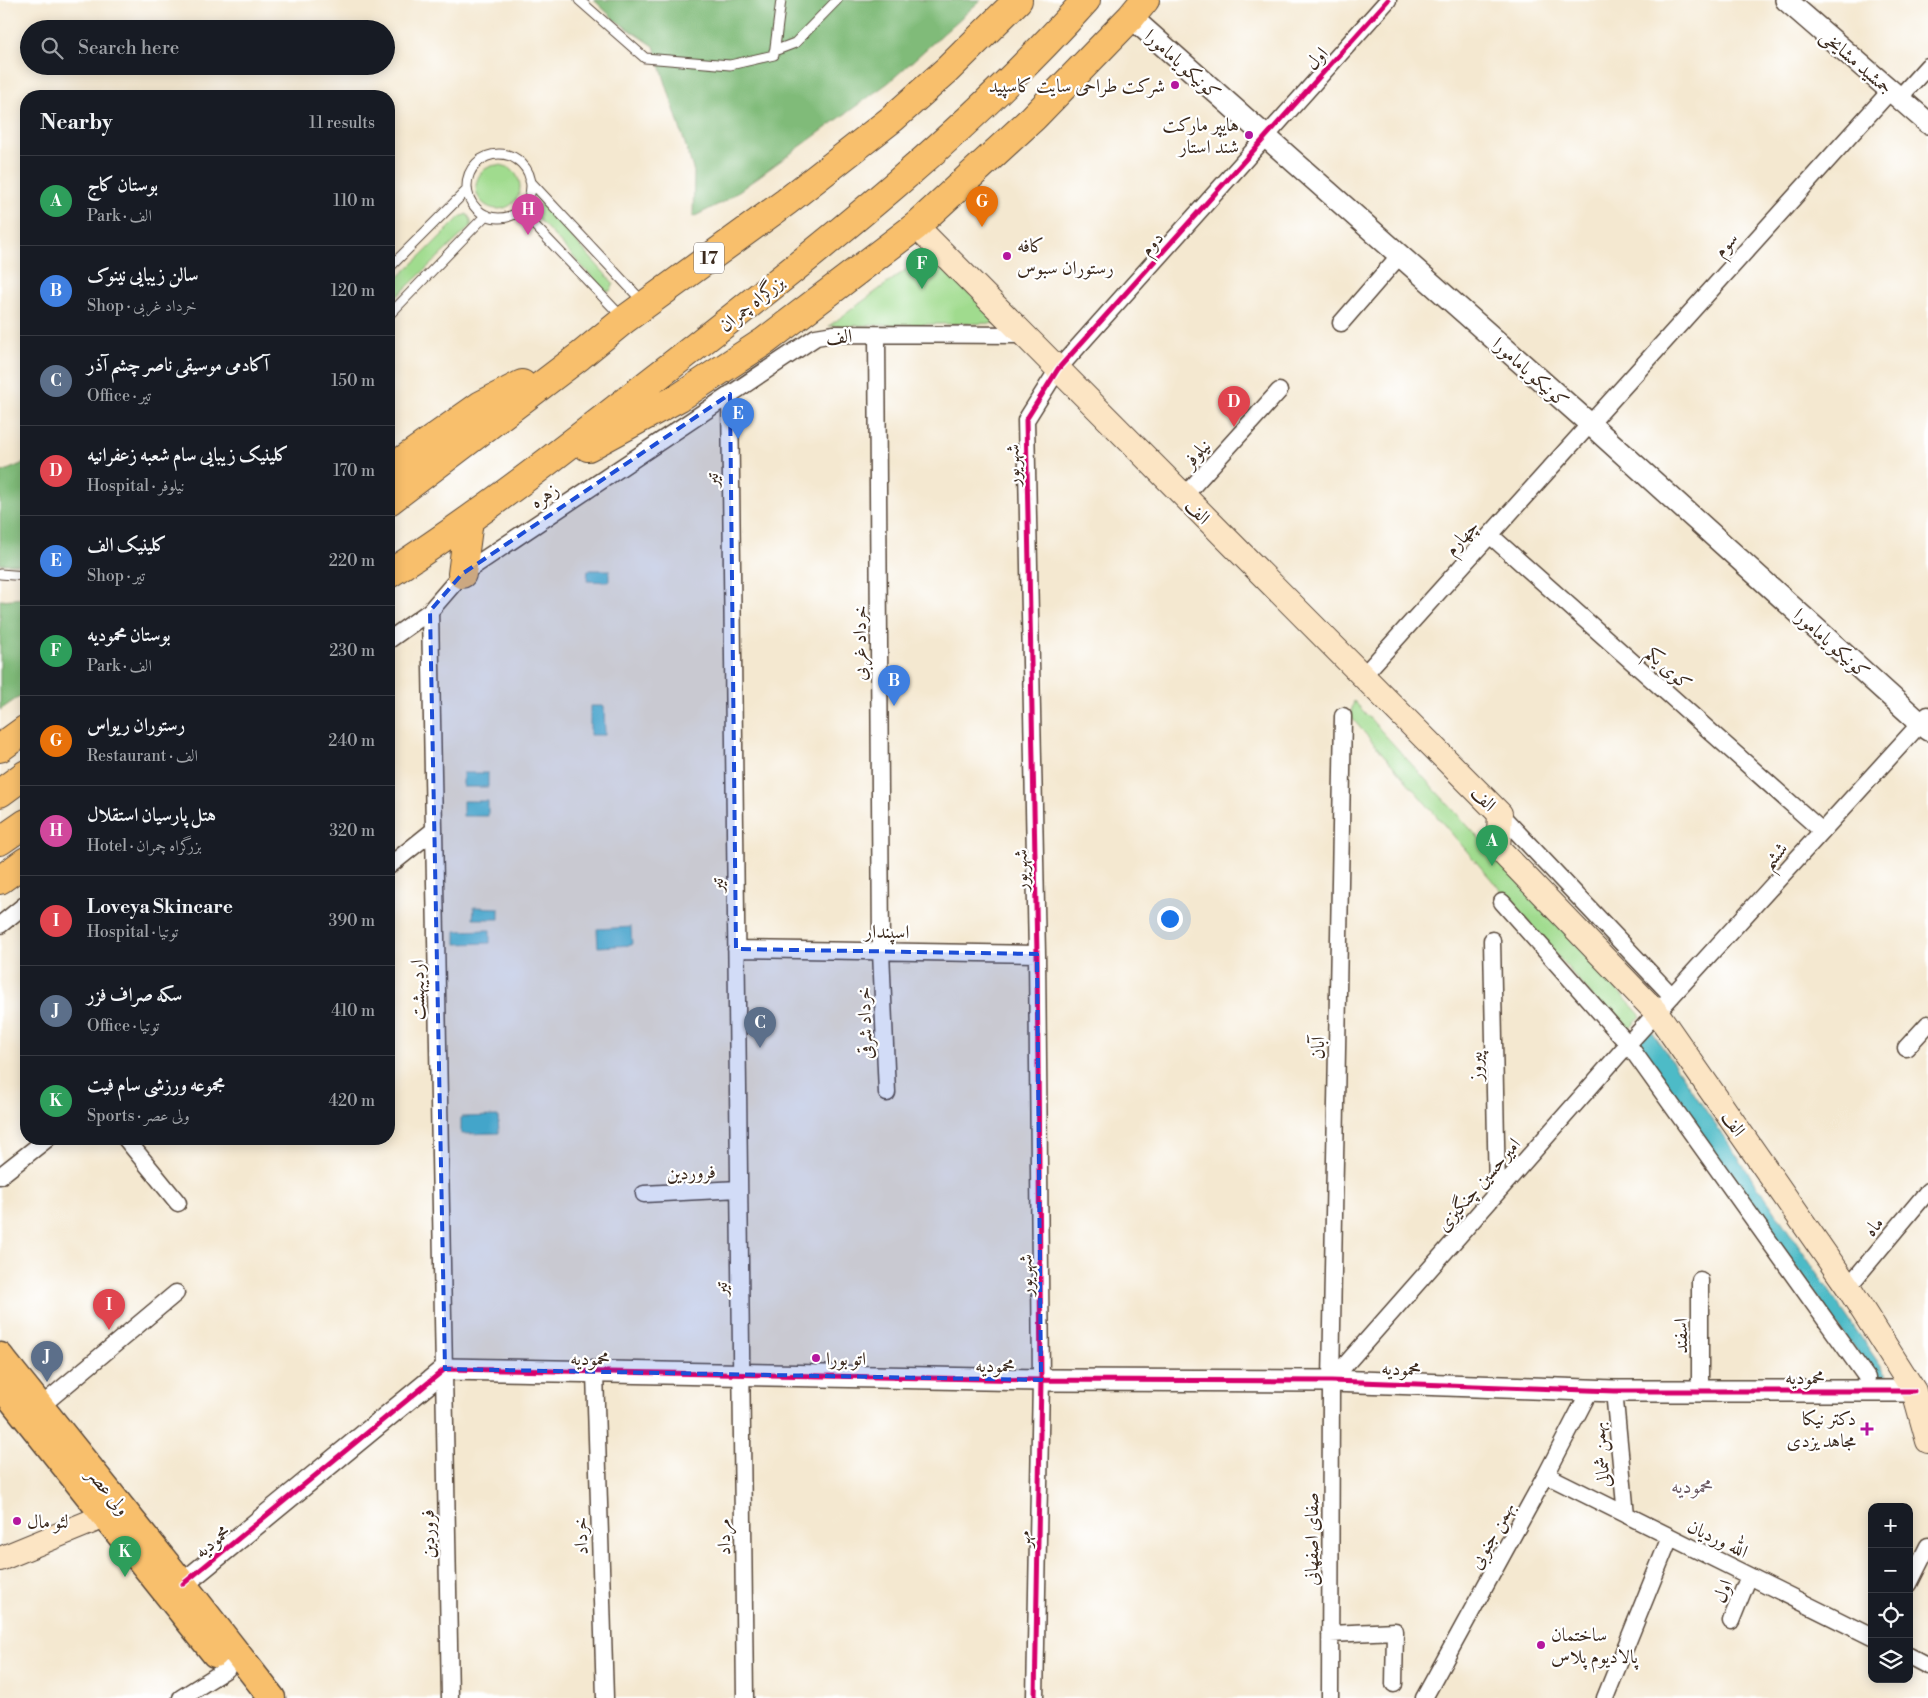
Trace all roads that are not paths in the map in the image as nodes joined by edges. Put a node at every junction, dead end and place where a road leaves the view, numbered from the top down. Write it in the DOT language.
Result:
graph roads {
  1 [pos="579,0"];
  2 [pos="781,0"];
  3 [pos="838,0"];
  4 [pos="1018,0"];
  5 [pos="1086,0"];
  6 [pos="1388,0"];
  7 [pos="1786,0"];
  8 [pos="1138,9"];
  9 [pos="774,51"];
  10 [pos="1928,66"];
  11 [pos="1895,94"];
  12 [pos="1928,123"];
  13 [pos="1266,137"];
  14 [pos="530,181"];
  15 [pos="467,190"];
  16 [pos="520,210"];
  17 [pos="486,215"];
  18 [pos="916,226"];
  19 [pos="1400,256"];
  20 [pos="395,262"];
  21 [pos="395,309"];
  22 [pos="634,312"];
  23 [pos="1340,324"];
  24 [pos="877,335"];
  25 [pos="1024,335"];
  26 [pos="580,356"];
  27 [pos="1058,369"];
  28 [pos="1279,392"];
  29 [pos="730,394"];
  30 [pos="1590,424"];
  31 [pos="395,466"];
  32 [pos="521,483"];
  33 [pos="395,496"];
  34 [pos="1184,496"];
  35 [pos="469,520"];
  36 [pos="1490,535"];
  37 [pos="445,538"];
  38 [pos="395,570"];
  39 [pos="0,574"];
  40 [pos="462,574"];
  41 [pos="20,576"];
  42 [pos="395,580"];
  43 [pos="430,611"];
  44 [pos="395,636"];
  45 [pos="1362,677"];
  46 [pos="1343,716"];
  47 [pos="1926,723"];
  48 [pos="20,733"];
  49 [pos="0,748"];
  50 [pos="20,778"];
  51 [pos="0,793"];
  52 [pos="1500,814"];
  53 [pos="20,827"];
  54 [pos="434,830"];
  55 [pos="1822,831"];
  56 [pos="0,841"];
  57 [pos="395,861"];
  58 [pos="20,865"];
  59 [pos="0,880"];
  60 [pos="1502,902"];
  61 [pos="20,909"];
  62 [pos="0,925"];
  63 [pos="1492,940"];
  64 [pos="736,949"];
  65 [pos="882,951"];
  66 [pos="1037,954"];
  67 [pos="1672,996"];
  68 [pos="1657,1014"];
  69 [pos="1928,1024"];
  70 [pos="1628,1044"];
  71 [pos="1906,1048"];
  72 [pos="887,1093"];
  73 [pos="39,1145"];
  74 [pos="131,1145"];
  75 [pos="0,1176"];
  76 [pos="739,1189"];
  77 [pos="1928,1191"];
  78 [pos="1497,1192"];
  79 [pos="644,1194"];
  80 [pos="178,1203"];
  81 [pos="1700,1280"];
  82 [pos="1848,1287"];
  83 [pos="176,1293"];
  84 [pos="0,1356"];
  85 [pos="445,1369"];
  86 [pos="595,1373"];
  87 [pos="741,1375"];
  88 [pos="1867,1378"];
  89 [pos="1041,1380"];
  90 [pos="1331,1381"];
  91 [pos="0,1385"];
  92 [pos="1590,1390"];
  93 [pos="1614,1391"];
  94 [pos="1700,1392"];
  95 [pos="1921,1395"];
  96 [pos="41,1406"];
  97 [pos="1928,1441"];
  98 [pos="1546,1475"];
  99 [pos="1626,1515"];
  100 [pos="105,1516"];
  101 [pos="1670,1537"];
  102 [pos="1928,1546"];
  103 [pos="0,1559"];
  104 [pos="1749,1576"];
  105 [pos="1913,1576"];
  106 [pos="183,1584"];
  107 [pos="1731,1621"];
  108 [pos="1330,1634"];
  109 [pos="1868,1635"];
  110 [pos="1913,1658"];
  111 [pos="1928,1666"];
  112 [pos="227,1669"];
  113 [pos="1394,1684"];
  114 [pos="181,1698"];
  115 [pos="250,1698"];
  116 [pos="272,1698"];
  117 [pos="450,1698"];
  118 [pos="605,1698"];
  119 [pos="745,1698"];
  120 [pos="1035,1698"];
  121 [pos="1330,1698"];
  122 [pos="1424,1698"];
  123 [pos="1605,1698"];
  1 -- 9 [label="lane"];
  2 -- 9 [label="lane"];
  3 -- 9 [label="lane"];
  4 -- 22 [label="highway, 17"];
  5 -- 32 [label="highway, بزرگراه چمران"];
  6 -- 13 [label="street, اول"];
  7 -- 11 [label="street, جمشید مشایخی"];
  8 -- 13 [label="street, کونیکو یامامورا"];
  8 -- 18 [label="highway"];
  10 -- 11 [label="street, سوم"];
  11 -- 12 [label="street, جمشید مشایخی"];
  11 -- 30 [label="street, سوم"];
  13 -- 19 [label="street, کونیکو یامامورا"];
  13 -- 27 [label="street, دوم"];
  14 -- 15 [label="lane"];
  14 -- 16 [label="lane"];
  14 -- 22 [label="lane"];
  15 -- 17 [label="lane"];
  15 -- 20 [label="lane"];
  16 -- 17 [label="lane"];
  16 -- 22 [label="lane"];
  17 -- 21 [label="lane"];
  18 -- 25 [label="main road, الف"];
  18 -- 32 [label="highway"];
  19 -- 23 [label="street"];
  19 -- 30 [label="street, کونیکو یامامورا"];
  22 -- 26 [label="highway, 17"];
  24 -- 25 [label="street, الف"];
  24 -- 29 [label="street, الف"];
  24 -- 65 [label="street, خرداد غربی"];
  25 -- 27 [label="main road, الف"];
  26 -- 31 [label="highway"];
  26 -- 33 [label="highway, 17"];
  27 -- 34 [label="main road, الف"];
  27 -- 66 [label="street, شهریور"];
  28 -- 34 [label="street, نیلوفر"];
  29 -- 40 [label="street, زهره"];
  29 -- 64 [label="street, تیر"];
  30 -- 36 [label="street, چهارم"];
  30 -- 47 [label="street, کونیکو یامامورا"];
  32 -- 35 [label="highway, بزرگراه چمران"];
  34 -- 45 [label="main road, الف"];
  35 -- 37 [label="highway, بزرگراه چمران"];
  35 -- 40 [label="highway"];
  36 -- 45 [label="street, چهارم"];
  36 -- 55 [label="street, کوی یکم"];
  37 -- 38 [label="highway, بزرگراه چمران"];
  37 -- 42 [label="highway"];
  39 -- 41 [label="lane"];
  40 -- 43 [label="street, زهره"];
  43 -- 44 [label="street, زهره"];
  43 -- 54 [label="street, اردیبهشت"];
  45 -- 52 [label="main road, الف"];
  46 -- 90 [label="street, آبان"];
  47 -- 55 [label="street, ششم"];
  48 -- 49 [label="highway"];
  50 -- 51 [label="highway"];
  52 -- 67 [label="street"];
  52 -- 68 [label="main road, الف"];
  53 -- 56 [label="highway"];
  54 -- 57 [label="street"];
  54 -- 85 [label="street, اردیبهشت"];
  55 -- 67 [label="street, ششم"];
  58 -- 59 [label="highway"];
  60 -- 70 [label="street"];
  61 -- 62 [label="street"];
  63 -- 78 [label="street, پیروز"];
  64 -- 65 [label="street, اسپندار"];
  64 -- 76 [label="street, تیر"];
  65 -- 66 [label="street, اسپندار"];
  65 -- 72 [label="street, خرداد شرقی"];
  66 -- 89 [label="street, شهریور"];
  67 -- 68 [label="street, ششم"];
  68 -- 70 [label="street, امیرحسین چنگیزی"];
  68 -- 82 [label="main road, الف"];
  69 -- 71 [label="street"];
  70 -- 78 [label="street, امیرحسین چنگیزی"];
  70 -- 88 [label="street"];
  73 -- 75 [label="street"];
  74 -- 80 [label="street"];
  76 -- 79 [label="street, فروردین"];
  76 -- 87 [label="street, تیر"];
  77 -- 82 [label="street, ماه"];
  78 -- 90 [label="street, امیرحسین چنگیزی"];
  81 -- 94 [label="street, اسفند"];
  82 -- 95 [label="main road, الف"];
  83 -- 96 [label="street"];
  84 -- 96 [label="main road, ولی عصر"];
  85 -- 86 [label="street, محمودیه"];
  85 -- 106 [label="street, محمودیه"];
  85 -- 117 [label="street, فروردین"];
  86 -- 87 [label="street, محمودیه"];
  86 -- 118 [label="street, خرداد"];
  87 -- 89 [label="street, محمودیه"];
  87 -- 119 [label="street, مرداد"];
  89 -- 90 [label="street, محمودیه"];
  89 -- 120 [label="street, مهر"];
  90 -- 92 [label="street, محمودیه"];
  90 -- 108 [label="street, صفای اصفهانی"];
  91 -- 100 [label="main road, ولی عصر"];
  92 -- 93 [label="street, محمودیه"];
  92 -- 98 [label="street, بهمن جنوبی"];
  93 -- 94 [label="street, محمودیه"];
  93 -- 99 [label="street, بهمن شمالی"];
  94 -- 95 [label="street, محمودیه"];
  95 -- 97 [label="main road, الف"];
  96 -- 106 [label="main road, ولی عصر"];
  98 -- 99 [label="street, الله وردیان"];
  98 -- 122 [label="street, بهمن جنوبی"];
  99 -- 101 [label="street, الله وردیان"];
  100 -- 103 [label="main road"];
  100 -- 112 [label="main road, ولی عصر"];
  101 -- 104 [label="street, الله وردیان"];
  101 -- 123 [label="street"];
  102 -- 105 [label="street"];
  104 -- 107 [label="street, اول"];
  104 -- 109 [label="street, الله وردیان"];
  106 -- 116 [label="main road, ولی عصر"];
  108 -- 113 [label="street"];
  108 -- 121 [label="street, صفای اصفهانی"];
  110 -- 111 [label="street"];
  112 -- 114 [label="street"];
  112 -- 115 [label="main road, ولی عصر"];
}
